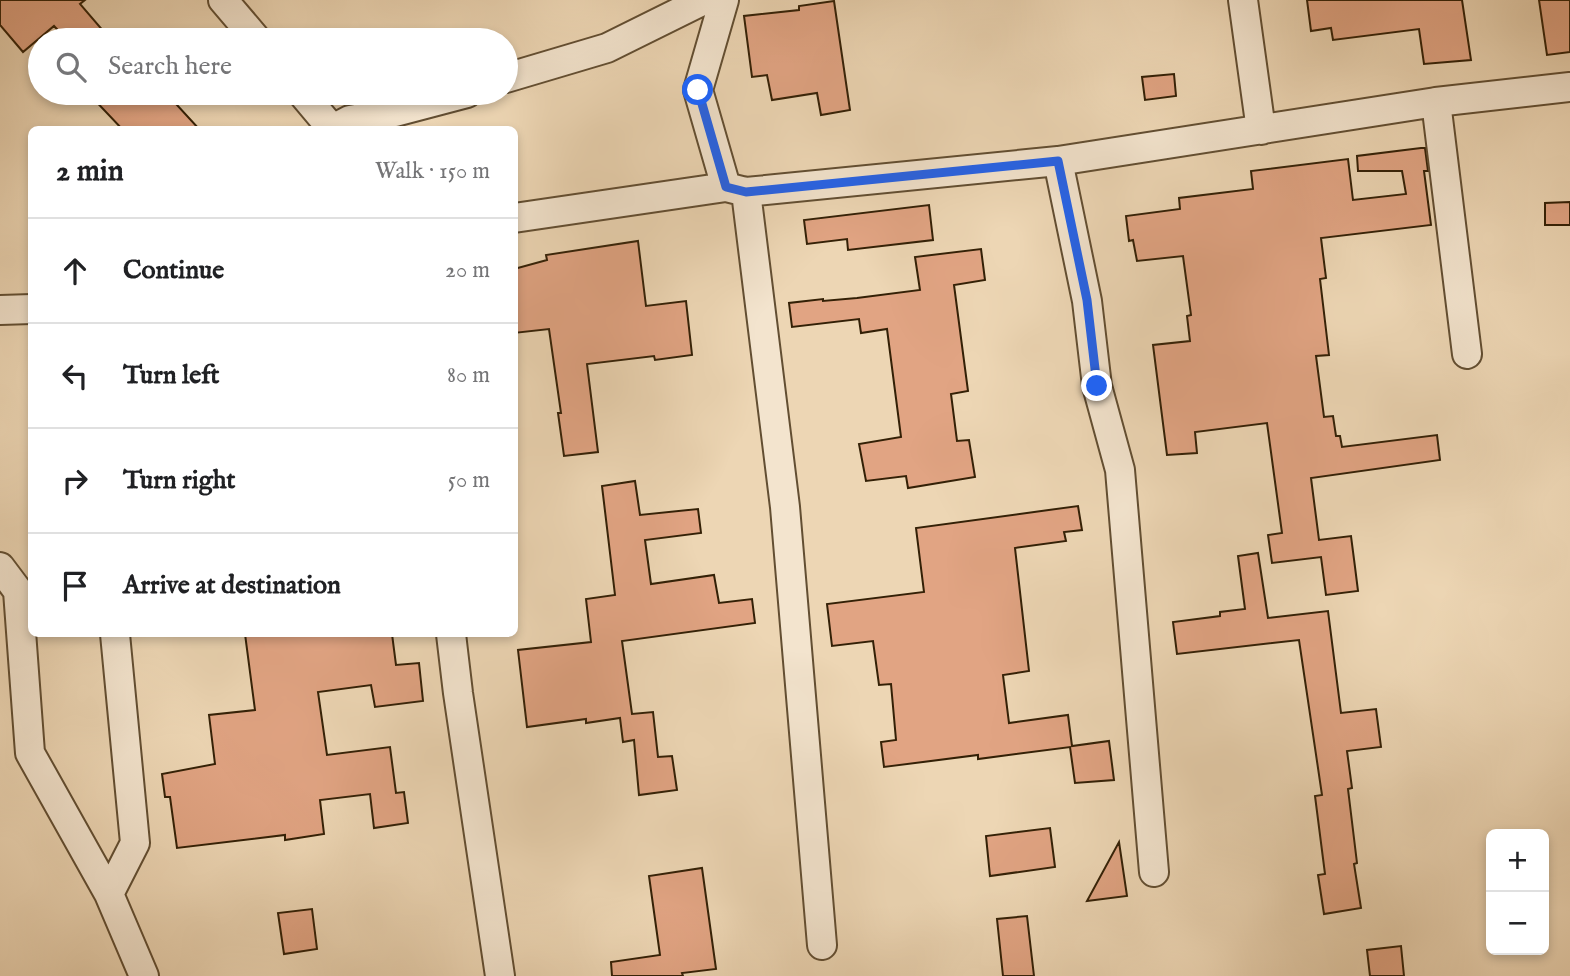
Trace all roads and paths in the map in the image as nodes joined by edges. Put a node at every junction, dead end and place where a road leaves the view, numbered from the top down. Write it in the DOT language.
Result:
graph roads {
  1 [pos="223,0"];
  2 [pos="704,0"];
  3 [pos="724,0"];
  4 [pos="1242,0"];
  5 [pos="247,28"];
  6 [pos="518,74"];
  7 [pos="1570,87"];
  8 [pos="1436,102"];
  9 [pos="312,105"];
  10 [pos="422,105"];
  11 [pos="330,126"];
  12 [pos="338,126"];
  13 [pos="1261,130"];
  14 [pos="1058,161"];
  15 [pos="736,190"];
  16 [pos="518,217"];
  17 [pos="28,309"];
  18 [pos="0,310"];
  19 [pos="1467,354"];
  20 [pos="0,567"];
  21 [pos="115,637"];
  22 [pos="452,637"];
  23 [pos="1154,872"];
  24 [pos="109,894"];
  25 [pos="822,945"];
  26 [pos="144,976"];
  27 [pos="500,976"];
  1 -- 5 [label="street"];
  2 -- 6 [label="street"];
  3 -- 15 [label="street"];
  4 -- 13 [label="street"];
  7 -- 8 [label="street"];
  8 -- 13 [label="street"];
  8 -- 19 [label="street"];
  9 -- 11 [label="street"];
  10 -- 12 [label="street"];
  13 -- 14 [label="street"];
  14 -- 15 [label="street"];
  14 -- 23 [label="street"];
  15 -- 16 [label="street"];
  15 -- 25 [label="street"];
  17 -- 18 [label="street"];
  20 -- 24 [label="street"];
  21 -- 24 [label="street"];
  22 -- 27 [label="street"];
  24 -- 26 [label="street"];
}
